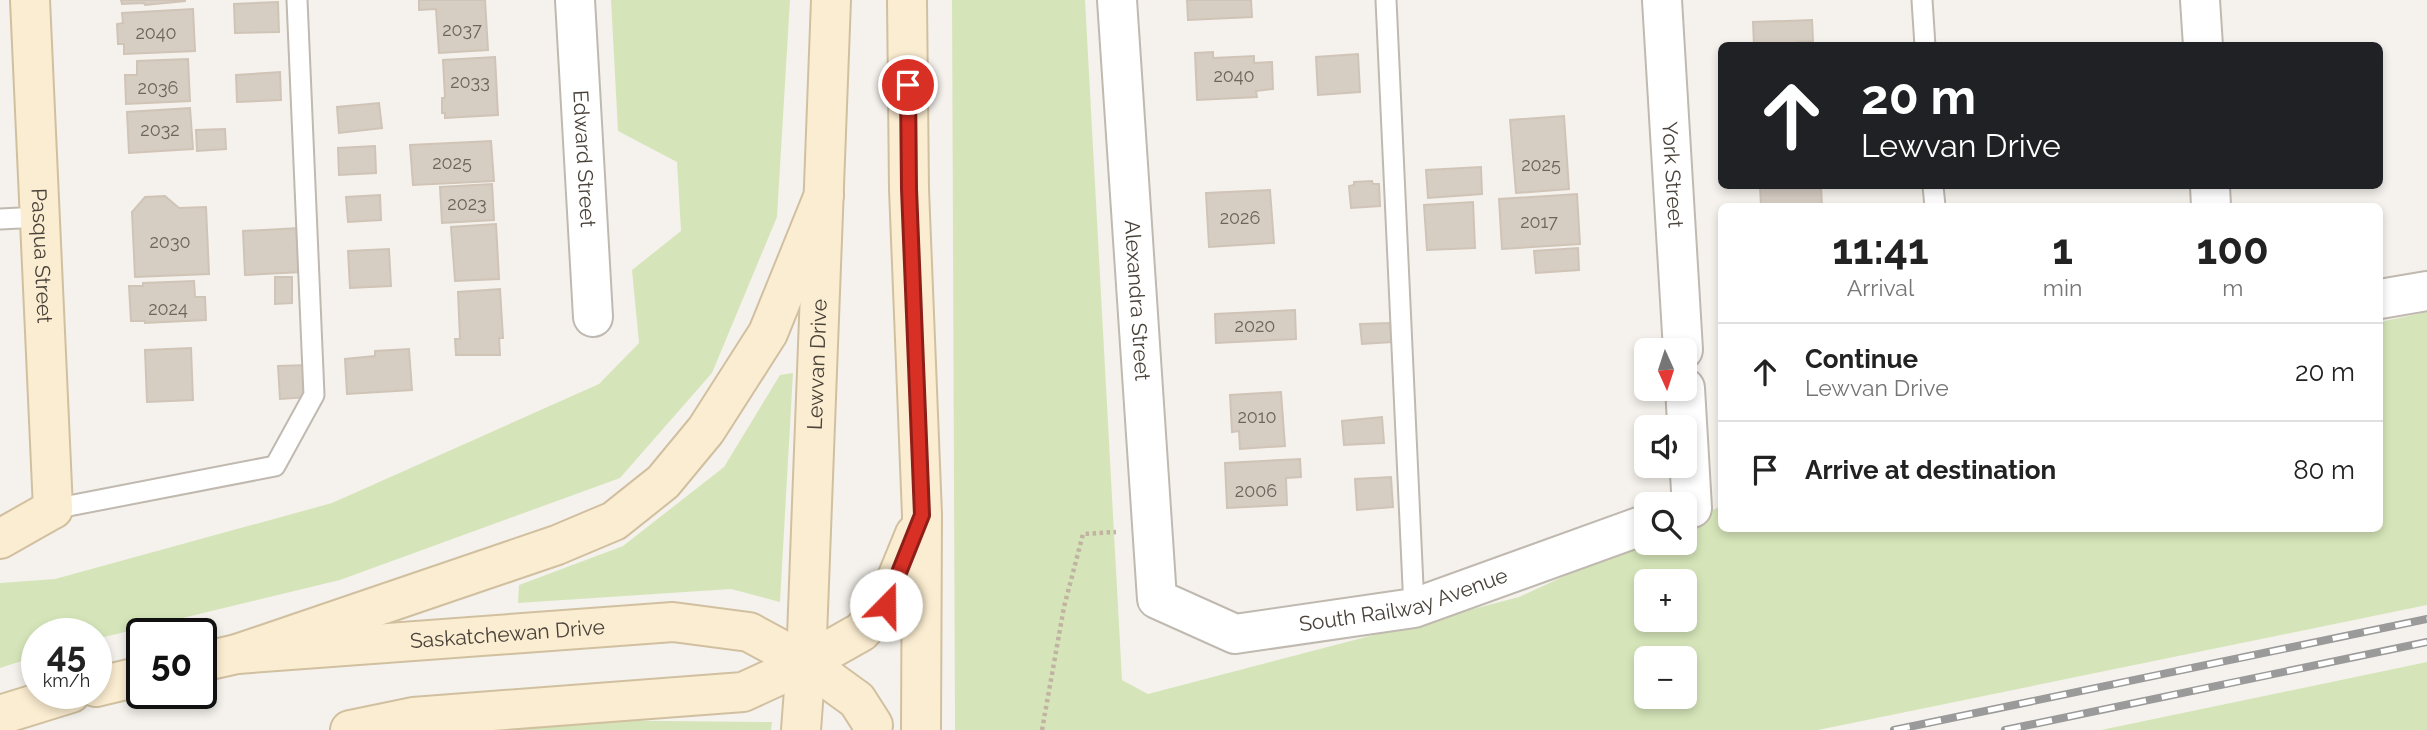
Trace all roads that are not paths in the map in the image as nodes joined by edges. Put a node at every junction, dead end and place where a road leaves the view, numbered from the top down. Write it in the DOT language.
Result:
graph roads {
  1 [pos="30,0"];
  2 [pos="297,0"];
  3 [pos="575,0"];
  4 [pos="831,0"];
  5 [pos="907,0"];
  6 [pos="1117,0"];
  7 [pos="1386,0"];
  8 [pos="1662,0"];
  9 [pos="1922,0"];
  10 [pos="2200,0"];
  11 [pos="1925,42"];
  12 [pos="2203,42"];
  13 [pos="824,195"];
  14 [pos="40,217"];
  15 [pos="0,219"];
  16 [pos="2427,291"];
  17 [pos="2383,298"];
  18 [pos="593,317"];
  19 [pos="1682,338"];
  20 [pos="1687,401"];
  21 [pos="1700,505"];
  22 [pos="53,509"];
  23 [pos="0,511"];
  24 [pos="922,515"];
  25 [pos="1634,529"];
  26 [pos="0,539"];
  27 [pos="1157,599"];
  28 [pos="1414,608"];
  29 [pos="219,658"];
  30 [pos="806,663"];
  31 [pos="21,708"];
  32 [pos="0,715"];
  33 [pos="350,730"];
  34 [pos="801,730"];
  35 [pos="872,730"];
  36 [pos="922,730"];
  1 -- 14 [label="main road, Pasqua Street"];
  2 -- 22 [label="lane"];
  3 -- 18 [label="street, Edward Street"];
  4 -- 13 [label="main road, Lewvan Drive"];
  5 -- 24 [label="main road"];
  6 -- 27 [label="street, Alexandra Street"];
  7 -- 28 [label="lane"];
  8 -- 19 [label="street, York Street"];
  9 -- 11 [label="lane"];
  10 -- 12 [label="street"];
  13 -- 29 [label="main road"];
  13 -- 30 [label="main road, Lewvan Drive"];
  14 -- 15 [label="lane"];
  14 -- 22 [label="main road, Pasqua Street"];
  16 -- 17 [label="street"];
  20 -- 21 [label="street"];
  22 -- 23 [label="main road"];
  22 -- 26 [label="main road"];
  24 -- 30 [label="main road"];
  24 -- 36 [label="main road"];
  25 -- 28 [label="street, South Railway Avenue"];
  27 -- 28 [label="street, South Railway Avenue"];
  29 -- 30 [label="main road, Saskatchewan Drive"];
  30 -- 33 [label="main road"];
  30 -- 34 [label="main road, Lewvan Drive"];
  30 -- 35 [label="main road, Saskatchewan Drive"];
  31 -- 32 [label="main road"];
}
